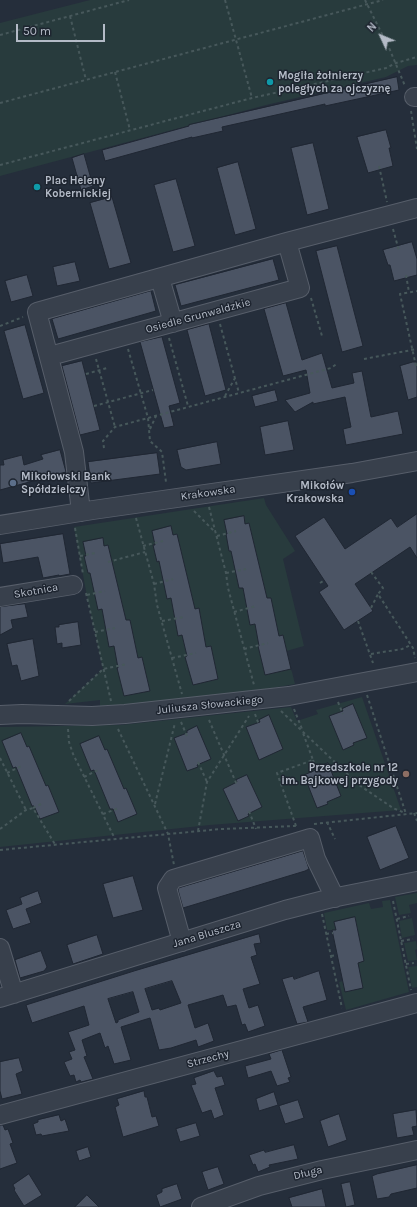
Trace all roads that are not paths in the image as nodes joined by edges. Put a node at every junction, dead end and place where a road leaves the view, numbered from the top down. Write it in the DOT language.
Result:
graph roads {
  1 [pos="417,208"];
  2 [pos="287,242"];
  3 [pos="160,278"];
  4 [pos="169,324"];
  5 [pos="50,356"];
  6 [pos="417,461"];
  7 [pos="78,519"];
  8 [pos="0,525"];
  9 [pos="82,587"];
  10 [pos="0,597"];
  11 [pos="416,664"];
  12 [pos="0,715"];
  13 [pos="417,881"];
  14 [pos="344,892"];
  15 [pos="182,942"];
  16 [pos="0,948"];
  17 [pos="7,996"];
  18 [pos="414,996"];
  19 [pos="0,1115"];
  20 [pos="417,1150"];
  21 [pos="201,1207"];
  1 -- 2 [label="street"];
  2 -- 3 [label="street"];
  2 -- 4 [label="street, Osiedle Grunwaldzkie"];
  3 -- 4 [label="street"];
  3 -- 5 [label="street"];
  4 -- 5 [label="street, Osiedle Grunwaldzkie"];
  5 -- 7 [label="street"];
  6 -- 7 [label="street, Krakowska"];
  7 -- 8 [label="street, Krakowska"];
  9 -- 10 [label="street, Skotnica"];
  11 -- 12 [label="street, Juliusza Słowackiego"];
  13 -- 14 [label="street, Jana Bluszcza"];
  14 -- 15 [label="street, Jana Bluszcza"];
  14 -- 15 [label="street"];
  15 -- 17 [label="street, Jana Bluszcza"];
  16 -- 17 [label="street"];
  18 -- 19 [label="street, Strzechy"];
  20 -- 21 [label="street, Długa"];
}
